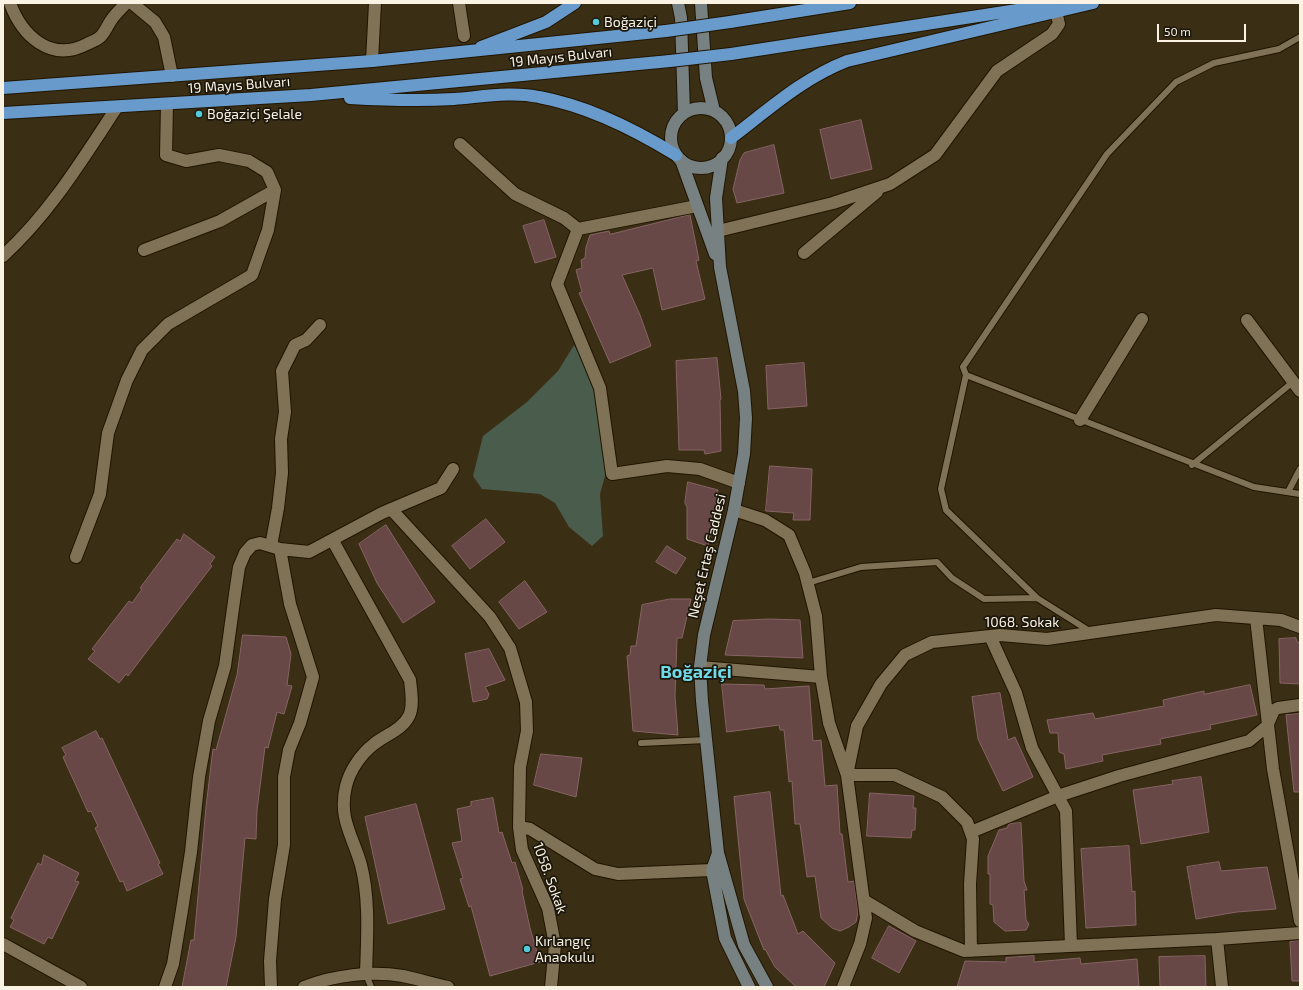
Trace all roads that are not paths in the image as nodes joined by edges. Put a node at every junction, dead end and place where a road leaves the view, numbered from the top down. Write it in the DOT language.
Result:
graph roads {
  1 [pos="10,3"];
  2 [pos="126,3"];
  3 [pos="132,3"];
  4 [pos="375,3"];
  5 [pos="459,3"];
  6 [pos="576,3"];
  7 [pos="678,3"];
  8 [pos="701,3"];
  9 [pos="850,3"];
  10 [pos="1093,3"];
  11 [pos="1058,7"];
  12 [pos="464,36"];
  13 [pos="1300,37"];
  14 [pos="464,53"];
  15 [pos="372,61"];
  16 [pos="172,76"];
  17 [pos="3,88"];
  18 [pos="311,95"];
  19 [pos="168,104"];
  20 [pos="117,107"];
  21 [pos="61,111"];
  22 [pos="714,111"];
  23 [pos="3,113"];
  24 [pos="684,113"];
  25 [pos="3,118"];
  26 [pos="731,138"];
  27 [pos="460,144"];
  28 [pos="678,157"];
  29 [pos="722,158"];
  30 [pos="890,184"];
  31 [pos="275,190"];
  32 [pos="697,206"];
  33 [pos="578,229"];
  34 [pos="718,232"];
  35 [pos="144,250"];
  36 [pos="804,253"];
  37 [pos="3,256"];
  38 [pos="720,267"];
  39 [pos="1142,319"];
  40 [pos="1247,320"];
  41 [pos="320,325"];
  42 [pos="966,375"];
  43 [pos="1296,386"];
  44 [pos="1080,420"];
  45 [pos="1192,465"];
  46 [pos="453,469"];
  47 [pos="1300,469"];
  48 [pos="739,483"];
  49 [pos="1288,492"];
  50 [pos="1300,494"];
  51 [pos="391,509"];
  52 [pos="734,510"];
  53 [pos="333,540"];
  54 [pos="275,548"];
  55 [pos="76,557"];
  56 [pos="808,583"];
  57 [pos="1037,598"];
  58 [pos="1256,618"];
  59 [pos="1300,627"];
  60 [pos="1092,633"];
  61 [pos="990,636"];
  62 [pos="700,667"];
  63 [pos="821,677"];
  64 [pos="1300,705"];
  65 [pos="1267,726"];
  66 [pos="706,740"];
  67 [pos="641,743"];
  68 [pos="847,775"];
  69 [pos="1058,796"];
  70 [pos="519,827"];
  71 [pos="971,832"];
  72 [pos="718,853"];
  73 [pos="712,870"];
  74 [pos="865,902"];
  75 [pos="1300,921"];
  76 [pos="1300,933"];
  77 [pos="1217,939"];
  78 [pos="3,944"];
  79 [pos="1071,946"];
  80 [pos="971,951"];
  81 [pos="366,974"];
  82 [pos="81,987"];
  83 [pos="165,987"];
  84 [pos="271,987"];
  85 [pos="304,987"];
  86 [pos="371,987"];
  87 [pos="448,987"];
  88 [pos="551,987"];
  89 [pos="749,987"];
  90 [pos="767,987"];
  91 [pos="843,987"];
  92 [pos="1222,987"];
  1 -- 2 [label="street"];
  3 -- 16 [label="street"];
  4 -- 15 [label="street"];
  5 -- 12 [label="street"];
  6 -- 14 [label="highway"];
  7 -- 24 [label="main road"];
  8 -- 22 [label="main road"];
  9 -- 14 [label="highway, 19 Mayıs Bulvarı, bridge"];
  10 -- 11 [label="highway"];
  11 -- 18 [label="highway, 19 Mayıs Bulvarı, bridge"];
  11 -- 26 [label="highway"];
  11 -- 30 [label="street"];
  13 -- 42 [label="lane"];
  14 -- 15 [label="highway, 19 Mayıs Bulvarı"];
  15 -- 16 [label="highway, 19 Mayıs Bulvarı"];
  16 -- 17 [label="highway, 19 Mayıs Bulvarı"];
  18 -- 19 [label="highway, 19 Mayıs Bulvarı"];
  18 -- 28 [label="highway"];
  19 -- 20 [label="highway, 19 Mayıs Bulvarı"];
  19 -- 31 [label="street"];
  20 -- 21 [label="highway, 19 Mayıs Bulvarı"];
  20 -- 37 [label="street"];
  21 -- 23 [label="highway, 19 Mayıs Bulvarı"];
  21 -- 25 [label="highway, 19 Mayıs Bulvarı"];
  22 -- 24 [label="main road"];
  22 -- 26 [label="main road"];
  24 -- 28 [label="main road"];
  26 -- 29 [label="main road"];
  27 -- 33 [label="street"];
  28 -- 29 [label="main road"];
  28 -- 32 [label="main road, Neşet Ertaş Caddesi"];
  29 -- 34 [label="main road, Neşet Ertaş Caddesi"];
  30 -- 34 [label="street"];
  30 -- 36 [label="street"];
  31 -- 35 [label="street"];
  31 -- 55 [label="street"];
  32 -- 33 [label="street"];
  32 -- 38 [label="main road, Neşet Ertaş Caddesi"];
  33 -- 48 [label="street"];
  34 -- 38 [label="main road, Neşet Ertaş Caddesi"];
  38 -- 48 [label="main road, Neşet Ertaş Caddesi"];
  39 -- 44 [label="street"];
  40 -- 43 [label="street"];
  41 -- 54 [label="street"];
  42 -- 44 [label="lane"];
  42 -- 57 [label="lane"];
  43 -- 45 [label="lane"];
  44 -- 45 [label="lane"];
  45 -- 49 [label="lane"];
  46 -- 51 [label="street"];
  47 -- 49 [label="lane"];
  48 -- 52 [label="main road, Neşet Ertaş Caddesi"];
  49 -- 50 [label="lane"];
  51 -- 53 [label="street"];
  51 -- 70 [label="street, 1058. Sokak"];
  52 -- 56 [label="street"];
  52 -- 62 [label="main road, Neşet Ertaş Caddesi"];
  53 -- 54 [label="street"];
  53 -- 81 [label="street"];
  54 -- 83 [label="street"];
  54 -- 84 [label="street"];
  56 -- 57 [label="lane"];
  56 -- 63 [label="street"];
  57 -- 60 [label="lane"];
  58 -- 59 [label="street, 1068. Sokak"];
  58 -- 60 [label="street, 1068. Sokak"];
  58 -- 65 [label="street"];
  60 -- 61 [label="street, 1068. Sokak"];
  61 -- 68 [label="street, 1068. Sokak"];
  61 -- 69 [label="street"];
  62 -- 63 [label="street"];
  62 -- 66 [label="main road, Neşet Ertaş Caddesi"];
  63 -- 68 [label="street"];
  64 -- 65 [label="street"];
  65 -- 69 [label="street"];
  65 -- 75 [label="street"];
  66 -- 67 [label="lane"];
  66 -- 72 [label="main road, Neşet Ertaş Caddesi"];
  68 -- 71 [label="street"];
  68 -- 74 [label="street, 1068. Sokak"];
  69 -- 71 [label="street"];
  69 -- 79 [label="street"];
  70 -- 73 [label="street"];
  70 -- 88 [label="street, 1058. Sokak"];
  71 -- 80 [label="street"];
  72 -- 73 [label="main road, Neşet Ertaş Caddesi"];
  72 -- 90 [label="main road, Neşet Ertaş Caddesi"];
  73 -- 89 [label="main road"];
  74 -- 80 [label="street"];
  74 -- 91 [label="street, 1068. Sokak"];
  76 -- 77 [label="street"];
  77 -- 79 [label="street"];
  77 -- 92 [label="street"];
  78 -- 82 [label="street"];
  79 -- 80 [label="street"];
  81 -- 85 [label="street"];
  81 -- 86 [label="lane"];
  81 -- 87 [label="street"];
}
